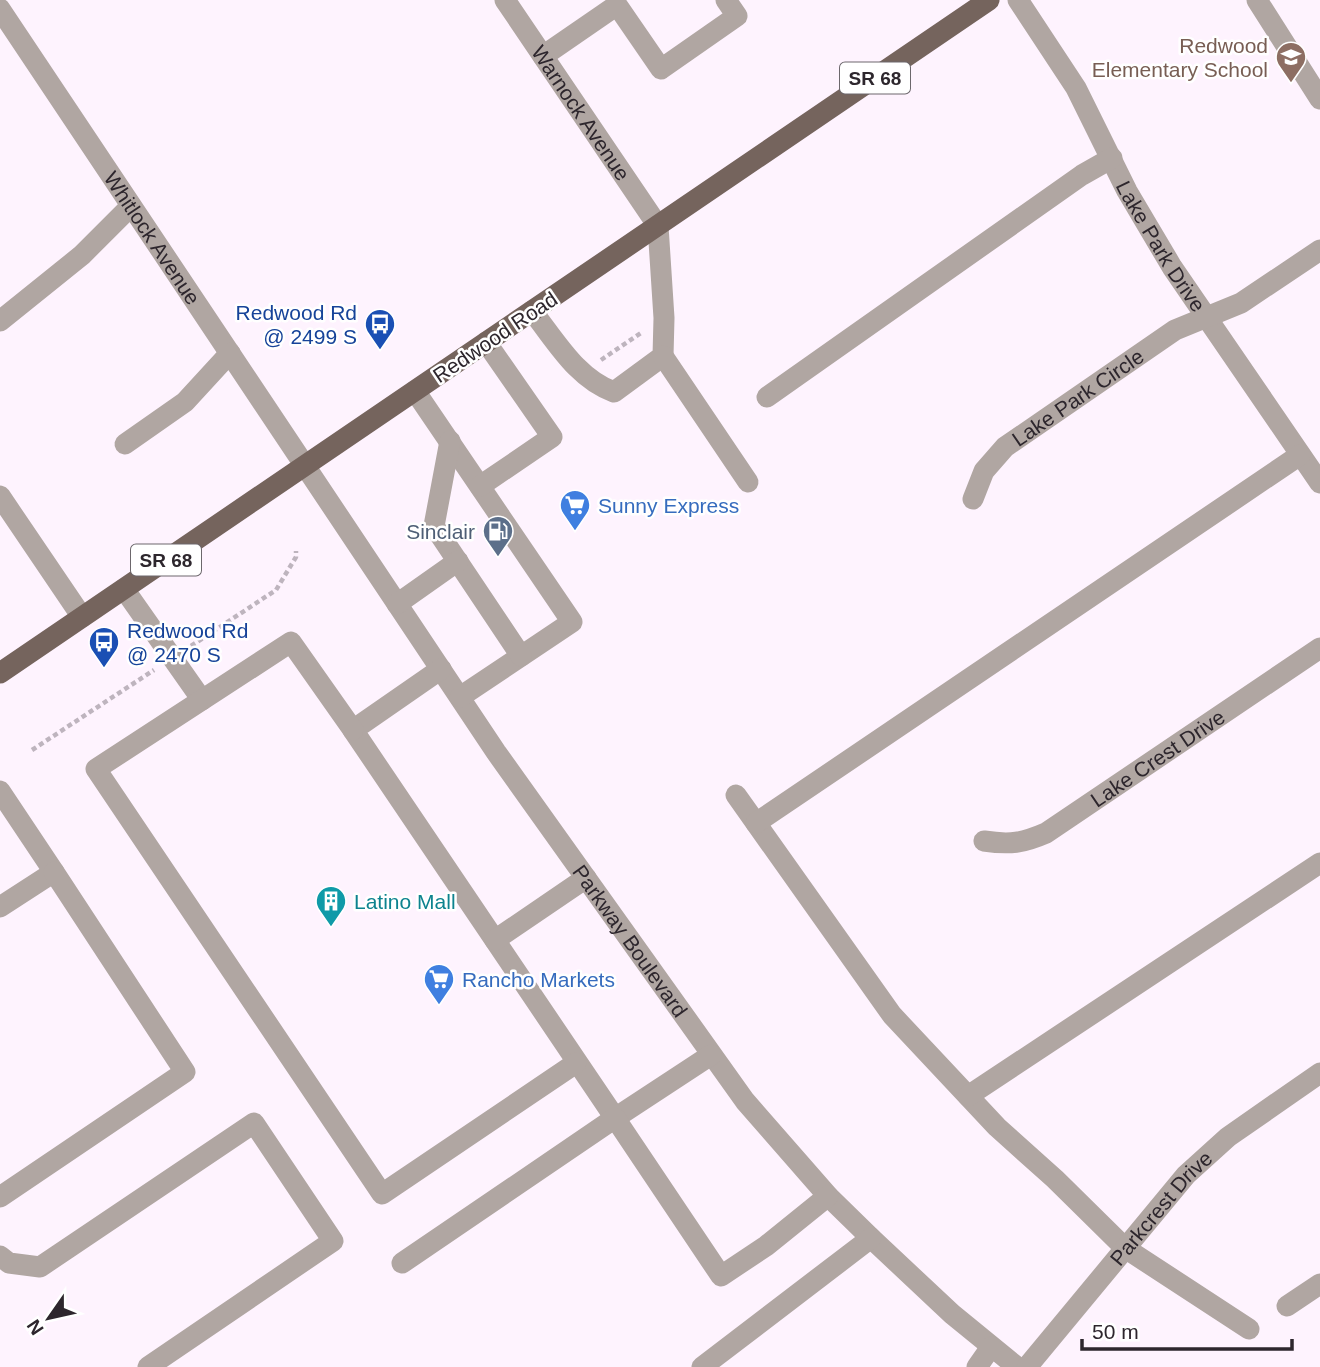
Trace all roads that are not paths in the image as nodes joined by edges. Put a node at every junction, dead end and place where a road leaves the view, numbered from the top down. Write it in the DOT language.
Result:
graph roads {
  1 [pos="505,0"];
  2 [pos="726,0"];
  3 [pos="989,0"];
  4 [pos="1018,0"];
  5 [pos="1257,0"];
  6 [pos="620,3"];
  7 [pos="0,9"];
  8 [pos="543,56"];
  9 [pos="1320,99"];
  10 [pos="1112,158"];
  11 [pos="131,206"];
  12 [pos="658,226"];
  13 [pos="1320,250"];
  14 [pos="532,311"];
  15 [pos="1208,318"];
  16 [pos="0,321"];
  17 [pos="486,342"];
  18 [pos="230,353"];
  19 [pos="663,356"];
  20 [pos="415,391"];
  21 [pos="767,397"];
  22 [pos="450,441"];
  23 [pos="125,444"];
  24 [pos="1300,455"];
  25 [pos="305,466"];
  26 [pos="748,482"];
  27 [pos="1320,484"];
  28 [pos="480,486"];
  29 [pos="0,496"];
  30 [pos="973,499"];
  31 [pos="458,561"];
  32 [pos="124,589"];
  33 [pos="397,604"];
  34 [pos="82,617"];
  35 [pos="1320,648"];
  36 [pos="521,656"];
  37 [pos="441,669"];
  38 [pos="0,673"];
  39 [pos="460,697"];
  40 [pos="202,700"];
  41 [pos="354,730"];
  42 [pos="0,792"];
  43 [pos="736,795"];
  44 [pos="756,823"];
  45 [pos="984,841"];
  46 [pos="1320,863"];
  47 [pos="54,872"];
  48 [pos="586,878"];
  49 [pos="0,907"];
  50 [pos="495,940"];
  51 [pos="711,1055"];
  52 [pos="576,1063"];
  53 [pos="1320,1073"];
  54 [pos="968,1096"];
  55 [pos="615,1118"];
  56 [pos="828,1196"];
  57 [pos="0,1197"];
  58 [pos="871,1238"];
  59 [pos="1125,1248"];
  60 [pos="0,1256"];
  61 [pos="402,1263"];
  62 [pos="1320,1284"];
  63 [pos="1287,1306"];
  64 [pos="1249,1329"];
  65 [pos="991,1347"];
  66 [pos="148,1367"];
  67 [pos="702,1367"];
  68 [pos="977,1367"];
  69 [pos="1017,1367"];
  70 [pos="1027,1367"];
  1 -- 8 [label="street, Warnock Avenue"];
  2 -- 6 [label="street"];
  3 -- 12 [label="main road, Redwood Road / SR 68"];
  4 -- 10 [label="street, Lake Park Drive"];
  5 -- 9 [label="street"];
  6 -- 8 [label="street"];
  7 -- 11 [label="street, Whitlock Avenue"];
  8 -- 12 [label="street, Warnock Avenue"];
  10 -- 15 [label="street, Lake Park Drive"];
  10 -- 21 [label="street"];
  11 -- 16 [label="street"];
  11 -- 18 [label="street, Whitlock Avenue"];
  12 -- 14 [label="main road, Redwood Road / SR 68"];
  12 -- 19 [label="street"];
  13 -- 15 [label="street, Lake Park Circle"];
  14 -- 17 [label="main road, Redwood Road / SR 68"];
  14 -- 19 [label="street"];
  15 -- 24 [label="street, Lake Park Drive"];
  15 -- 30 [label="street, Lake Park Circle"];
  17 -- 20 [label="main road, Redwood Road / SR 68"];
  17 -- 28 [label="street"];
  18 -- 23 [label="street"];
  18 -- 25 [label="street, Whitlock Avenue"];
  19 -- 26 [label="street"];
  20 -- 22 [label="street"];
  20 -- 25 [label="main road, Redwood Road / SR 68"];
  22 -- 28 [label="street"];
  22 -- 31 [label="street"];
  24 -- 27 [label="street, Lake Park Drive"];
  24 -- 44 [label="street"];
  25 -- 32 [label="main road, Redwood Road / SR 68"];
  25 -- 33 [label="street, Parkway Boulevard"];
  28 -- 36 [label="street"];
  29 -- 34 [label="street"];
  31 -- 33 [label="street"];
  31 -- 36 [label="street"];
  32 -- 34 [label="main road, Redwood Road / SR 68"];
  32 -- 40 [label="street"];
  33 -- 37 [label="street, Parkway Boulevard"];
  34 -- 38 [label="main road, Redwood Road / SR 68"];
  35 -- 45 [label="street, Lake Crest Drive"];
  36 -- 39 [label="street"];
  37 -- 39 [label="street, Parkway Boulevard"];
  37 -- 41 [label="street"];
  39 -- 48 [label="street, Parkway Boulevard"];
  40 -- 41 [label="street"];
  40 -- 52 [label="street"];
  41 -- 50 [label="street"];
  42 -- 47 [label="street"];
  43 -- 44 [label="street"];
  44 -- 54 [label="street"];
  46 -- 54 [label="street"];
  47 -- 49 [label="street"];
  47 -- 57 [label="street"];
  48 -- 50 [label="street"];
  48 -- 51 [label="street, Parkway Boulevard"];
  50 -- 52 [label="street"];
  51 -- 55 [label="street"];
  51 -- 56 [label="street, Parkway Boulevard"];
  52 -- 55 [label="street"];
  53 -- 59 [label="street, Parkcrest Drive"];
  54 -- 59 [label="street"];
  55 -- 56 [label="street"];
  55 -- 61 [label="street"];
  56 -- 58 [label="street, Parkway Boulevard"];
  58 -- 65 [label="street, Parkway Boulevard"];
  58 -- 67 [label="street"];
  59 -- 64 [label="street"];
  59 -- 70 [label="street, Parkcrest Drive"];
  60 -- 66 [label="street"];
  62 -- 63 [label="street"];
  65 -- 68 [label="street"];
  65 -- 69 [label="street, Parkway Boulevard"];
}
